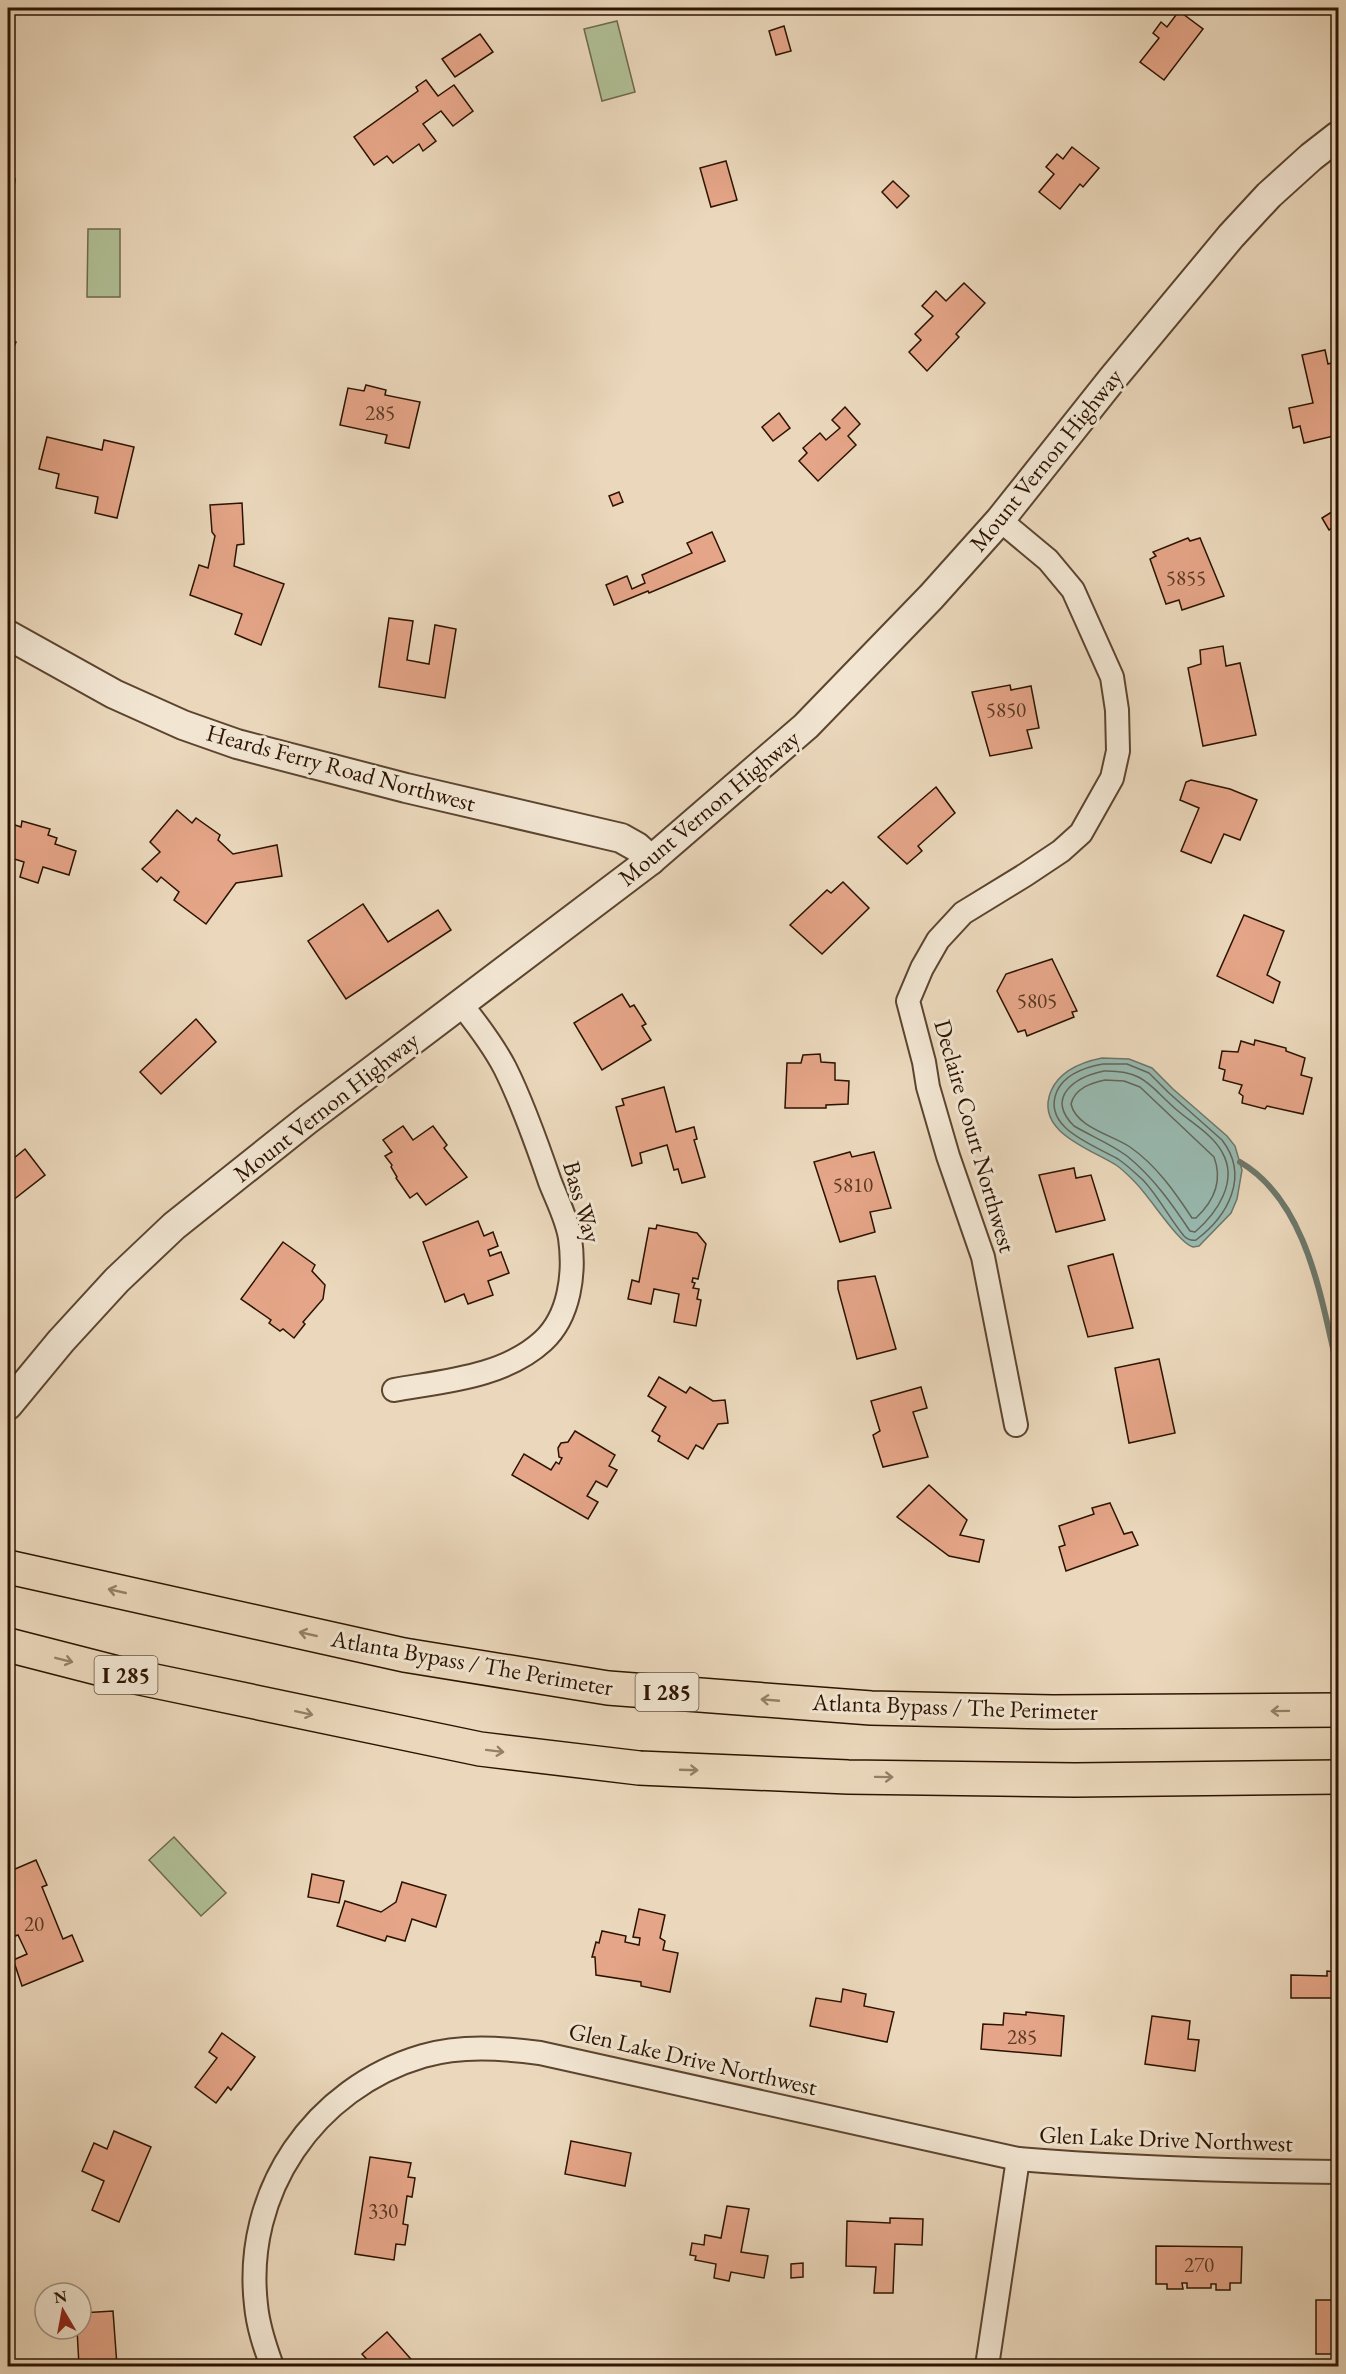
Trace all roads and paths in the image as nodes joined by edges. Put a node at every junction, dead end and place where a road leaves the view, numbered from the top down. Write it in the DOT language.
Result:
graph roads {
  1 [pos="1338,136"];
  2 [pos="1000,520"];
  3 [pos="8,635"];
  4 [pos="651,860"];
  5 [pos="461,1004"];
  6 [pos="394,1390"];
  7 [pos="8,1406"];
  8 [pos="1016,1425"];
  9 [pos="8,1567"];
  10 [pos="8,1645"];
  11 [pos="1338,1710"];
  12 [pos="1338,1777"];
  13 [pos="1018,2159"];
  14 [pos="1338,2172"];
  15 [pos="273,2367"];
  16 [pos="987,2367"];
  1 -- 2 [label="street, Mount Vernon Highway"];
  2 -- 4 [label="street, Mount Vernon Highway"];
  2 -- 8 [label="street, Declaire Court Northwest"];
  3 -- 4 [label="street, Heards Ferry Road Northwest"];
  4 -- 5 [label="street, Mount Vernon Highway"];
  5 -- 6 [label="street, Bass Way"];
  5 -- 7 [label="street, Mount Vernon Highway"];
  11 -- 9 [label="highway, Atlanta Bypass / The Perimeter / I 285, one-way"];
  10 -- 12 [label="highway, I 285, one-way"];
  13 -- 14 [label="street, Glen Lake Drive Northwest"];
  13 -- 15 [label="street, Glen Lake Drive Northwest"];
  13 -- 16 [label="street"];
}
